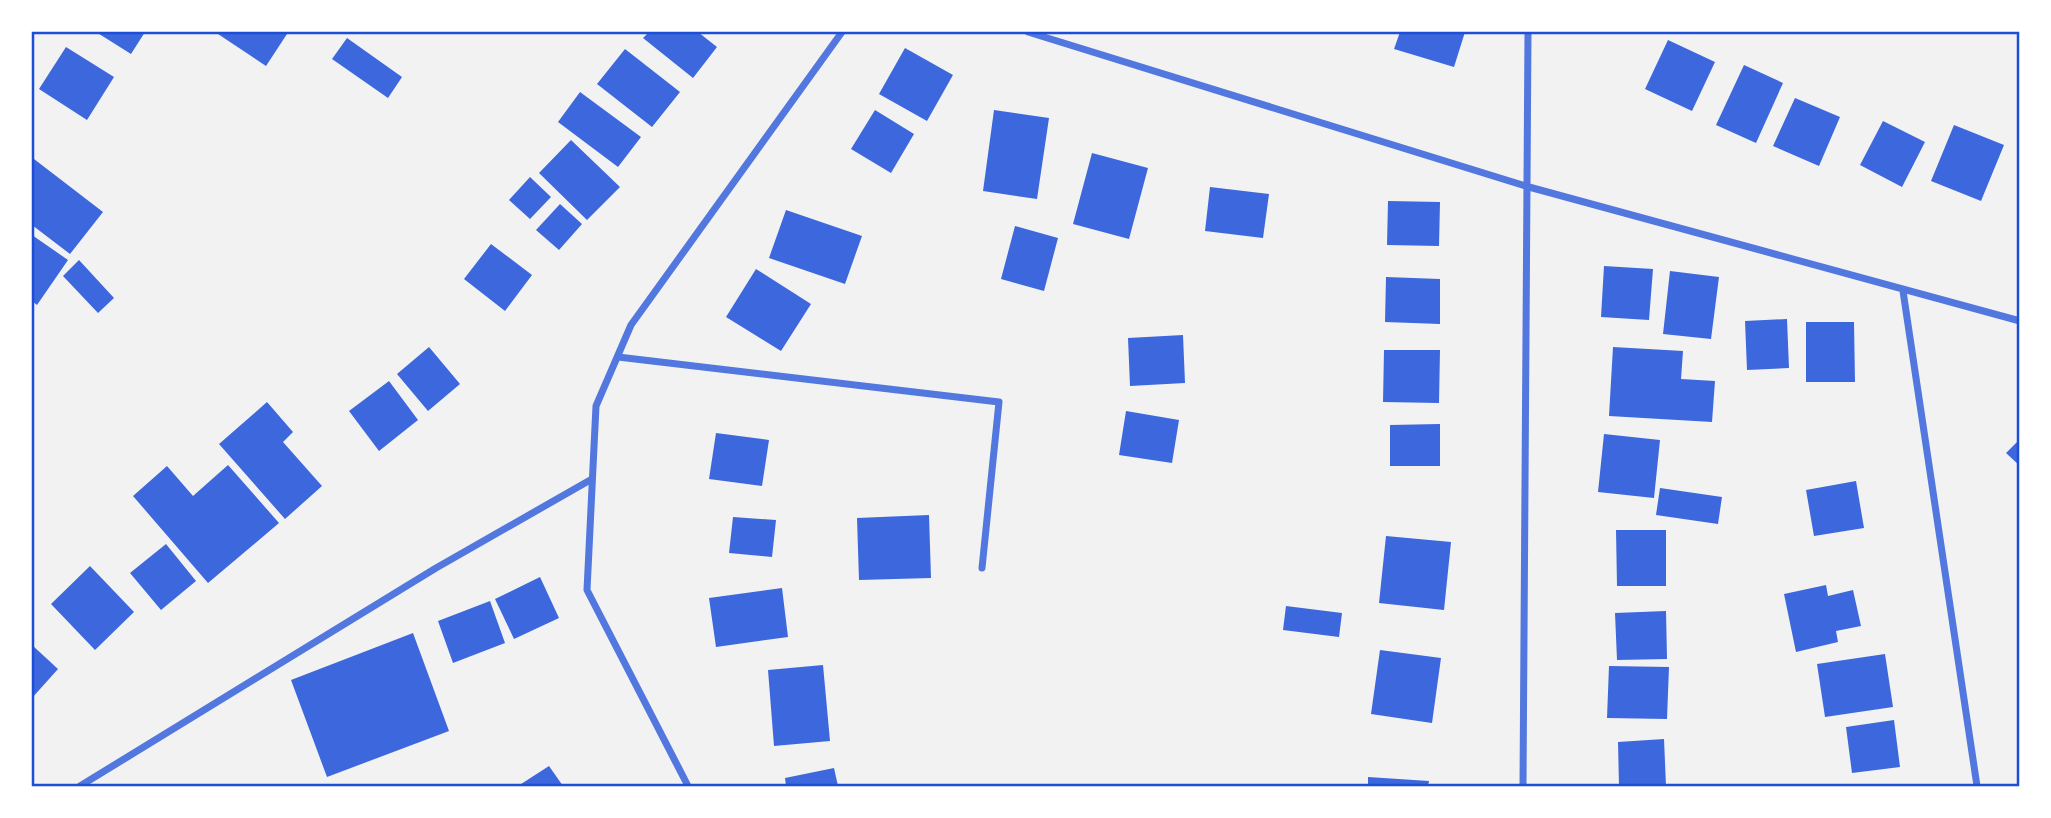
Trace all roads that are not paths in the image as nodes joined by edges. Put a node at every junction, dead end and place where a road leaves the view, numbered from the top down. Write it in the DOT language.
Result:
graph roads {
  1 [pos="842,32"];
  2 [pos="1028,32"];
  3 [pos="1528,32"];
  4 [pos="1529,187"];
  5 [pos="1903,291"];
  6 [pos="2020,321"];
  7 [pos="618,357"];
  8 [pos="593,479"];
  9 [pos="982,568"];
  10 [pos="80,786"];
  11 [pos="688,786"];
  12 [pos="1523,786"];
  13 [pos="1977,786"];
  1 -- 7 [label="street"];
  2 -- 4 [label="street"];
  3 -- 4 [label="street"];
  4 -- 5 [label="street"];
  4 -- 12 [label="street"];
  5 -- 6 [label="street"];
  5 -- 13 [label="street"];
  7 -- 8 [label="street"];
  7 -- 9 [label="street"];
  8 -- 10 [label="street"];
  8 -- 11 [label="street"];
}
